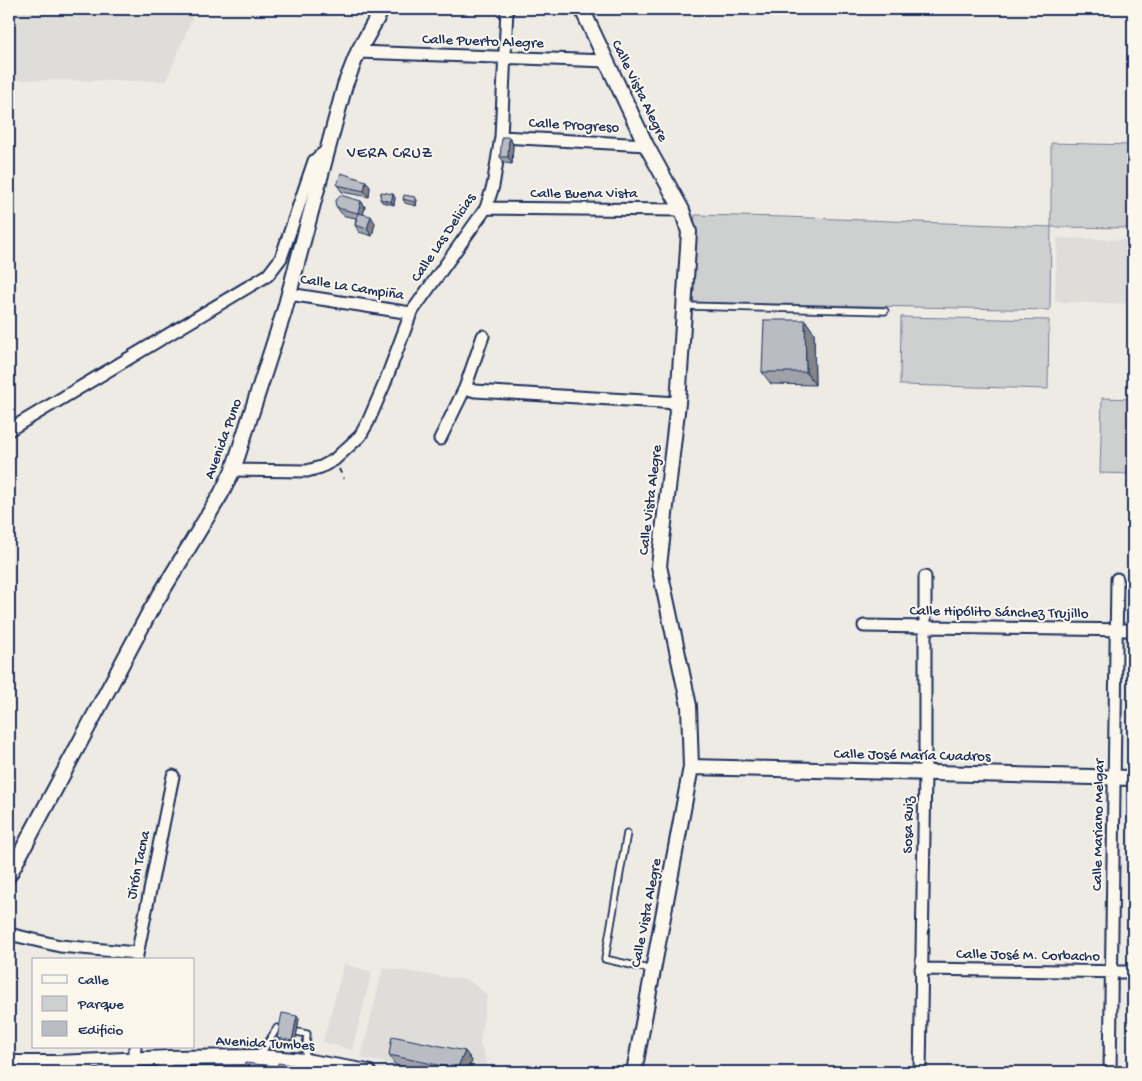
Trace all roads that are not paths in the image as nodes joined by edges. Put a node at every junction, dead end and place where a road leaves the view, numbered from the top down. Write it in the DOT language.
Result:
graph roads {
  1 [pos="382,9"];
  2 [pos="507,9"];
  3 [pos="582,9"];
  4 [pos="358,52"];
  5 [pos="504,58"];
  6 [pos="607,61"];
  7 [pos="501,137"];
  8 [pos="646,145"];
  9 [pos="328,149"];
  10 [pos="486,208"];
  11 [pos="682,210"];
  12 [pos="289,294"];
  13 [pos="685,306"];
  14 [pos="885,311"];
  15 [pos="411,312"];
  16 [pos="483,336"];
  17 [pos="465,388"];
  18 [pos="678,403"];
  19 [pos="9,430"];
  20 [pos="440,438"];
  21 [pos="232,470"];
  22 [pos="925,577"];
  23 [pos="1117,579"];
  24 [pos="864,626"];
  25 [pos="925,627"];
  26 [pos="1116,630"];
  27 [pos="1133,630"];
  28 [pos="691,767"];
  29 [pos="925,773"];
  30 [pos="172,776"];
  31 [pos="1115,778"];
  32 [pos="1133,778"];
  33 [pos="627,832"];
  34 [pos="9,875"];
  35 [pos="9,934"];
  36 [pos="136,957"];
  37 [pos="921,969"];
  38 [pos="653,970"];
  39 [pos="1112,972"];
  40 [pos="1133,972"];
  41 [pos="134,1054"];
  42 [pos="259,1057"];
  43 [pos="168,1058"];
  44 [pos="305,1061"];
  45 [pos="9,1064"];
  46 [pos="162,1072"];
  47 [pos="368,1072"];
  48 [pos="634,1072"];
  49 [pos="920,1072"];
  50 [pos="1110,1072"];
  1 -- 4 [label="street, Avenida Puno"];
  2 -- 5 [label="street, Calle Las Delicias"];
  3 -- 6 [label="street, Calle Vista Alegre"];
  4 -- 5 [label="street, Calle Puerto Alegre"];
  4 -- 9 [label="street, Avenida Puno"];
  5 -- 6 [label="street, Calle Puerto Alegre"];
  5 -- 7 [label="street, Calle Las Delicias"];
  6 -- 8 [label="street, Calle Vista Alegre"];
  7 -- 8 [label="street, Calle Progreso"];
  7 -- 10 [label="street, Calle Las Delicias"];
  8 -- 11 [label="street, Calle Vista Alegre"];
  9 -- 12 [label="street, Avenida Puno"];
  9 -- 19 [label="street"];
  10 -- 11 [label="street, Calle Buena Vista"];
  10 -- 15 [label="street, Calle Las Delicias"];
  11 -- 13 [label="street, Calle Vista Alegre"];
  12 -- 15 [label="street, Calle La Campiña"];
  12 -- 21 [label="street, Avenida Puno"];
  13 -- 14 [label="lane"];
  13 -- 18 [label="street, Calle Vista Alegre"];
  15 -- 21 [label="street, Calle Las Delicias"];
  16 -- 17 [label="street"];
  17 -- 18 [label="street"];
  17 -- 20 [label="street"];
  18 -- 28 [label="street, Calle Vista Alegre"];
  21 -- 34 [label="street, Avenida Puno"];
  22 -- 25 [label="street, Sosa Ruiz"];
  23 -- 26 [label="street, Calle Mariano Melgar"];
  24 -- 25 [label="street, Calle Hipólito Sánchez Trujillo"];
  25 -- 26 [label="street, Calle Hipólito Sánchez Trujillo"];
  25 -- 29 [label="street, Sosa Ruiz"];
  26 -- 27 [label="street, Calle Hipólito Sánchez Trujillo"];
  26 -- 31 [label="street, Calle Mariano Melgar"];
  28 -- 29 [label="street, Calle José María Cuadros"];
  28 -- 38 [label="street, Calle Vista Alegre"];
  29 -- 31 [label="street, Calle José María Cuadros"];
  29 -- 37 [label="street, Sosa Ruiz"];
  30 -- 36 [label="street, Jirón Tacna"];
  31 -- 32 [label="street, Calle José María Cuadros"];
  31 -- 39 [label="street, Calle Mariano Melgar"];
  33 -- 38 [label="lane"];
  35 -- 36 [label="street"];
  37 -- 39 [label="street, Calle José M. Corbacho"];
  37 -- 49 [label="street, Sosa Ruiz"];
  38 -- 48 [label="street, Calle Vista Alegre"];
  39 -- 40 [label="street, Calle José M. Corbacho"];
  39 -- 50 [label="street, Calle Mariano Melgar"];
  41 -- 43 [label="street, Avenida Tumbes"];
  41 -- 45 [label="street, Avenida Tumbes"];
  42 -- 43 [label="street, Avenida Tumbes"];
  42 -- 44 [label="street, Avenida Tumbes"];
  42 -- 44 [label="lane"];
  43 -- 46 [label="street"];
  44 -- 47 [label="street, Avenida Tumbes"];
}
